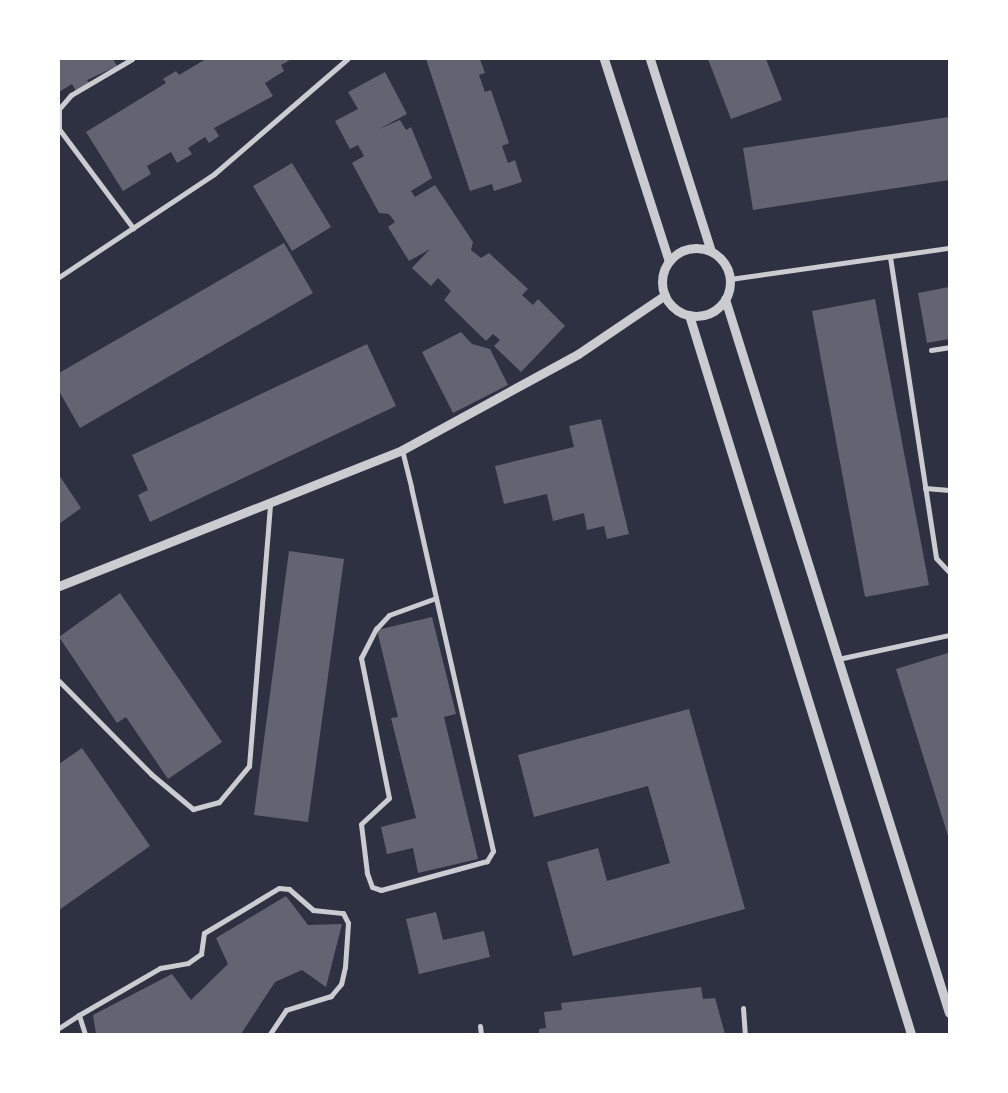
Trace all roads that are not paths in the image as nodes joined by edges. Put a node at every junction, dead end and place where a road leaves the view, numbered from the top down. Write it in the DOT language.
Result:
graph roads {
  1 [pos="132,59"];
  2 [pos="347,59"];
  3 [pos="604,59"];
  4 [pos="650,59"];
  5 [pos="132,228"];
  6 [pos="949,248"];
  7 [pos="710,251"];
  8 [pos="890,257"];
  9 [pos="669,262"];
  10 [pos="59,277"];
  11 [pos="730,278"];
  12 [pos="665,295"];
  13 [pos="725,299"];
  14 [pos="689,315"];
  15 [pos="949,347"];
  16 [pos="931,350"];
  17 [pos="402,450"];
  18 [pos="925,488"];
  19 [pos="949,490"];
  20 [pos="270,502"];
  21 [pos="949,572"];
  22 [pos="59,586"];
  23 [pos="436,598"];
  24 [pos="949,635"];
  25 [pos="837,659"];
  26 [pos="59,681"];
  27 [pos="743,1008"];
  28 [pos="949,1013"];
  29 [pos="79,1015"];
  30 [pos="480,1026"];
  31 [pos="59,1028"];
  32 [pos="85,1034"];
  33 [pos="270,1034"];
  34 [pos="482,1034"];
  35 [pos="745,1034"];
  36 [pos="911,1034"];
  1 -- 5 [label="street"];
  2 -- 5 [label="street"];
  3 -- 9 [label="street"];
  4 -- 7 [label="street"];
  5 -- 10 [label="street"];
  6 -- 8 [label="street"];
  7 -- 9 [label="street"];
  7 -- 11 [label="street"];
  8 -- 11 [label="street"];
  8 -- 18 [label="street"];
  9 -- 12 [label="street"];
  11 -- 13 [label="street"];
  12 -- 14 [label="street"];
  12 -- 17 [label="street"];
  13 -- 14 [label="street"];
  13 -- 25 [label="street"];
  14 -- 36 [label="street"];
  15 -- 16 [label="street"];
  17 -- 20 [label="street"];
  17 -- 23 [label="street"];
  18 -- 19 [label="street"];
  18 -- 21 [label="street"];
  20 -- 22 [label="street"];
  20 -- 26 [label="street"];
  23 -- 23 [label="street"];
  24 -- 25 [label="street"];
  25 -- 28 [label="street"];
  27 -- 35 [label="street"];
  29 -- 31 [label="street"];
  29 -- 32 [label="street"];
  29 -- 33 [label="street"];
  30 -- 34 [label="street"];
}
